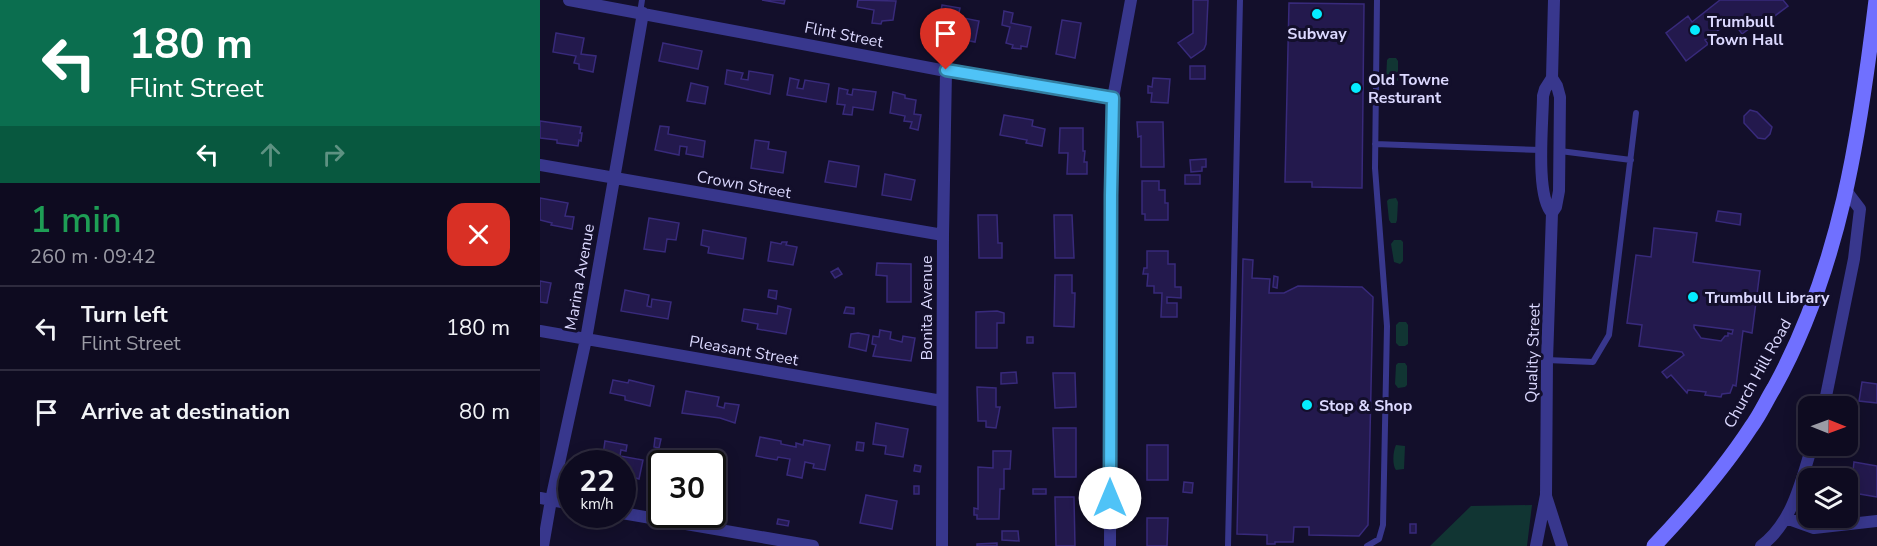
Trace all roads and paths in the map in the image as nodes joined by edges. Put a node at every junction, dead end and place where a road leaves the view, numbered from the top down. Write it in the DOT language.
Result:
graph roads {
  1 [pos="569,0"];
  2 [pos="1131,0"];
  3 [pos="1240,0"];
  4 [pos="1377,0"];
  5 [pos="1554,0"];
  6 [pos="1876,0"];
  7 [pos="642,9"];
  8 [pos="946,70"];
  9 [pos="1552,78"];
  10 [pos="1113,98"];
  11 [pos="1636,113"];
  12 [pos="1375,144"];
  13 [pos="1542,150"];
  14 [pos="1559,150"];
  15 [pos="1630,160"];
  16 [pos="540,165"];
  17 [pos="613,179"];
  18 [pos="1847,192"];
  19 [pos="1552,213"];
  20 [pos="943,235"];
  21 [pos="540,331"];
  22 [pos="586,339"];
  23 [pos="1547,360"];
  24 [pos="1826,396"];
  25 [pos="942,401"];
  26 [pos="1809,456"];
  27 [pos="1546,495"];
  28 [pos="546,499"];
  29 [pos="636,515"];
  30 [pos="1786,518"];
  31 [pos="1877,521"];
  32 [pos="543,546"];
  33 [pos="813,546"];
  34 [pos="942,546"];
  35 [pos="1110,546"];
  36 [pos="1228,546"];
  37 [pos="1367,546"];
  38 [pos="1536,546"];
  39 [pos="1562,546"];
  40 [pos="1653,546"];
  41 [pos="1761,546"];
  1 -- 7 [label="street, Flint Street"];
  2 -- 10 [label="street"];
  3 -- 36 [label="lane"];
  4 -- 12 [label="lane"];
  5 -- 9 [label="street, Quality Street"];
  6 -- 18 [label="main road, Church Hill Road"];
  7 -- 8 [label="street, Flint Street"];
  7 -- 17 [label="street, Marina Avenue"];
  8 -- 10 [label="street, Flint Street"];
  8 -- 20 [label="street, Bonita Avenue"];
  9 -- 13 [label="street, Quality Street"];
  9 -- 14 [label="street, Quality Street"];
  10 -- 35 [label="street"];
  11 -- 15 [label="lane"];
  12 -- 13 [label="lane"];
  12 -- 37 [label="lane"];
  13 -- 14 [label="street"];
  13 -- 19 [label="street, Quality Street"];
  14 -- 15 [label="lane"];
  14 -- 19 [label="street, Quality Street"];
  15 -- 23 [label="lane"];
  16 -- 17 [label="street, Crown Street"];
  17 -- 20 [label="street, Crown Street"];
  17 -- 22 [label="street, Marina Avenue"];
  18 -- 24 [label="street"];
  18 -- 40 [label="main road, Church Hill Road"];
  19 -- 23 [label="street, Quality Street"];
  20 -- 25 [label="street, Bonita Avenue"];
  21 -- 22 [label="street, Pleasant Street"];
  22 -- 25 [label="street, Pleasant Street"];
  22 -- 28 [label="street, Marina Avenue"];
  23 -- 27 [label="street, Quality Street"];
  25 -- 34 [label="street, Bonita Avenue"];
  26 -- 30 [label="street"];
  27 -- 38 [label="street, Quality Street"];
  27 -- 39 [label="street, Quality Street"];
  28 -- 32 [label="street, Marina Avenue"];
  29 -- 33 [label="street"];
  30 -- 31 [label="street"];
  30 -- 41 [label="street"];
}
